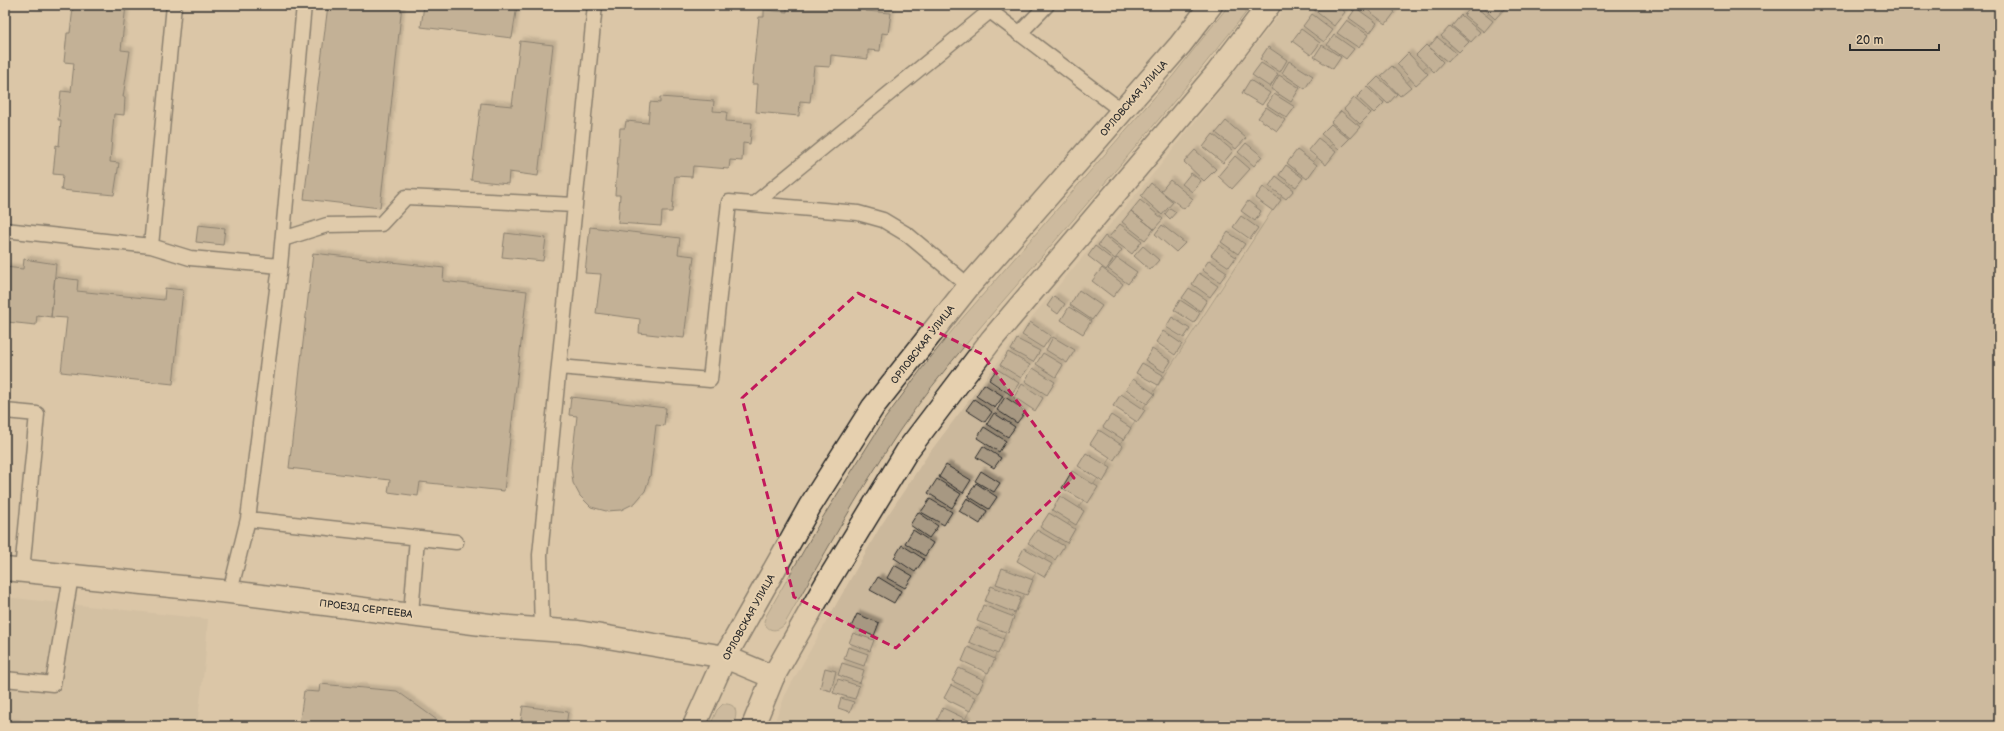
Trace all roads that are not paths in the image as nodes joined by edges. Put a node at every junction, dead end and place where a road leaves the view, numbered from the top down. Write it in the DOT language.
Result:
graph roads {
  1 [pos="174,5"];
  2 [pos="304,5"];
  3 [pos="596,5"];
  4 [pos="1047,5"];
  5 [pos="1211,5"];
  6 [pos="1269,5"];
  7 [pos="1019,34"];
  8 [pos="1122,111"];
  9 [pos="754,204"];
  10 [pos="575,205"];
  11 [pos="5,230"];
  12 [pos="283,239"];
  13 [pos="151,246"];
  14 [pos="280,266"];
  15 [pos="969,286"];
  16 [pos="559,367"];
  17 [pos="5,411"];
  18 [pos="248,519"];
  19 [pos="417,538"];
  20 [pos="456,542"];
  21 [pos="13,570"];
  22 [pos="71,576"];
  23 [pos="230,592"];
  24 [pos="410,614"];
  25 [pos="542,631"];
  26 [pos="725,657"];
  27 [pos="773,677"];
  28 [pos="5,678"];
  29 [pos="694,726"];
  30 [pos="753,726"];
  1 -- 13 [label="lane"];
  2 -- 12 [label="lane"];
  3 -- 10 [label="lane"];
  4 -- 7 [label="lane"];
  5 -- 8 [label="street, ОРЛОВСКАЯ УЛИЦА"];
  6 -- 27 [label="street"];
  7 -- 8 [label="lane"];
  7 -- 9 [label="lane"];
  8 -- 15 [label="street, ОРЛОВСКАЯ УЛИЦА"];
  9 -- 15 [label="lane"];
  9 -- 16 [label="lane"];
  10 -- 12 [label="lane"];
  10 -- 16 [label="lane"];
  11 -- 13 [label="lane"];
  12 -- 14 [label="lane"];
  13 -- 14 [label="lane"];
  14 -- 18 [label="lane"];
  15 -- 26 [label="street, ОРЛОВСКАЯ УЛИЦА"];
  16 -- 25 [label="lane"];
  17 -- 21 [label="lane"];
  18 -- 19 [label="lane"];
  18 -- 23 [label="lane"];
  19 -- 20 [label="lane"];
  19 -- 24 [label="lane"];
  21 -- 22 [label="street, ПРОЕЗД СЕРГЕЕВА"];
  22 -- 23 [label="street, ПРОЕЗД СЕРГЕЕВА"];
  22 -- 28 [label="lane"];
  23 -- 24 [label="street, ПРОЕЗД СЕРГЕЕВА"];
  24 -- 25 [label="street, ПРОЕЗД СЕРГЕЕВА"];
  25 -- 26 [label="street, ПРОЕЗД СЕРГЕЕВА"];
  26 -- 27 [label="street, ПРОЕЗД СЕРГЕЕВА"];
  26 -- 29 [label="street, ОРЛОВСКАЯ УЛИЦА"];
  27 -- 30 [label="street"];
}
